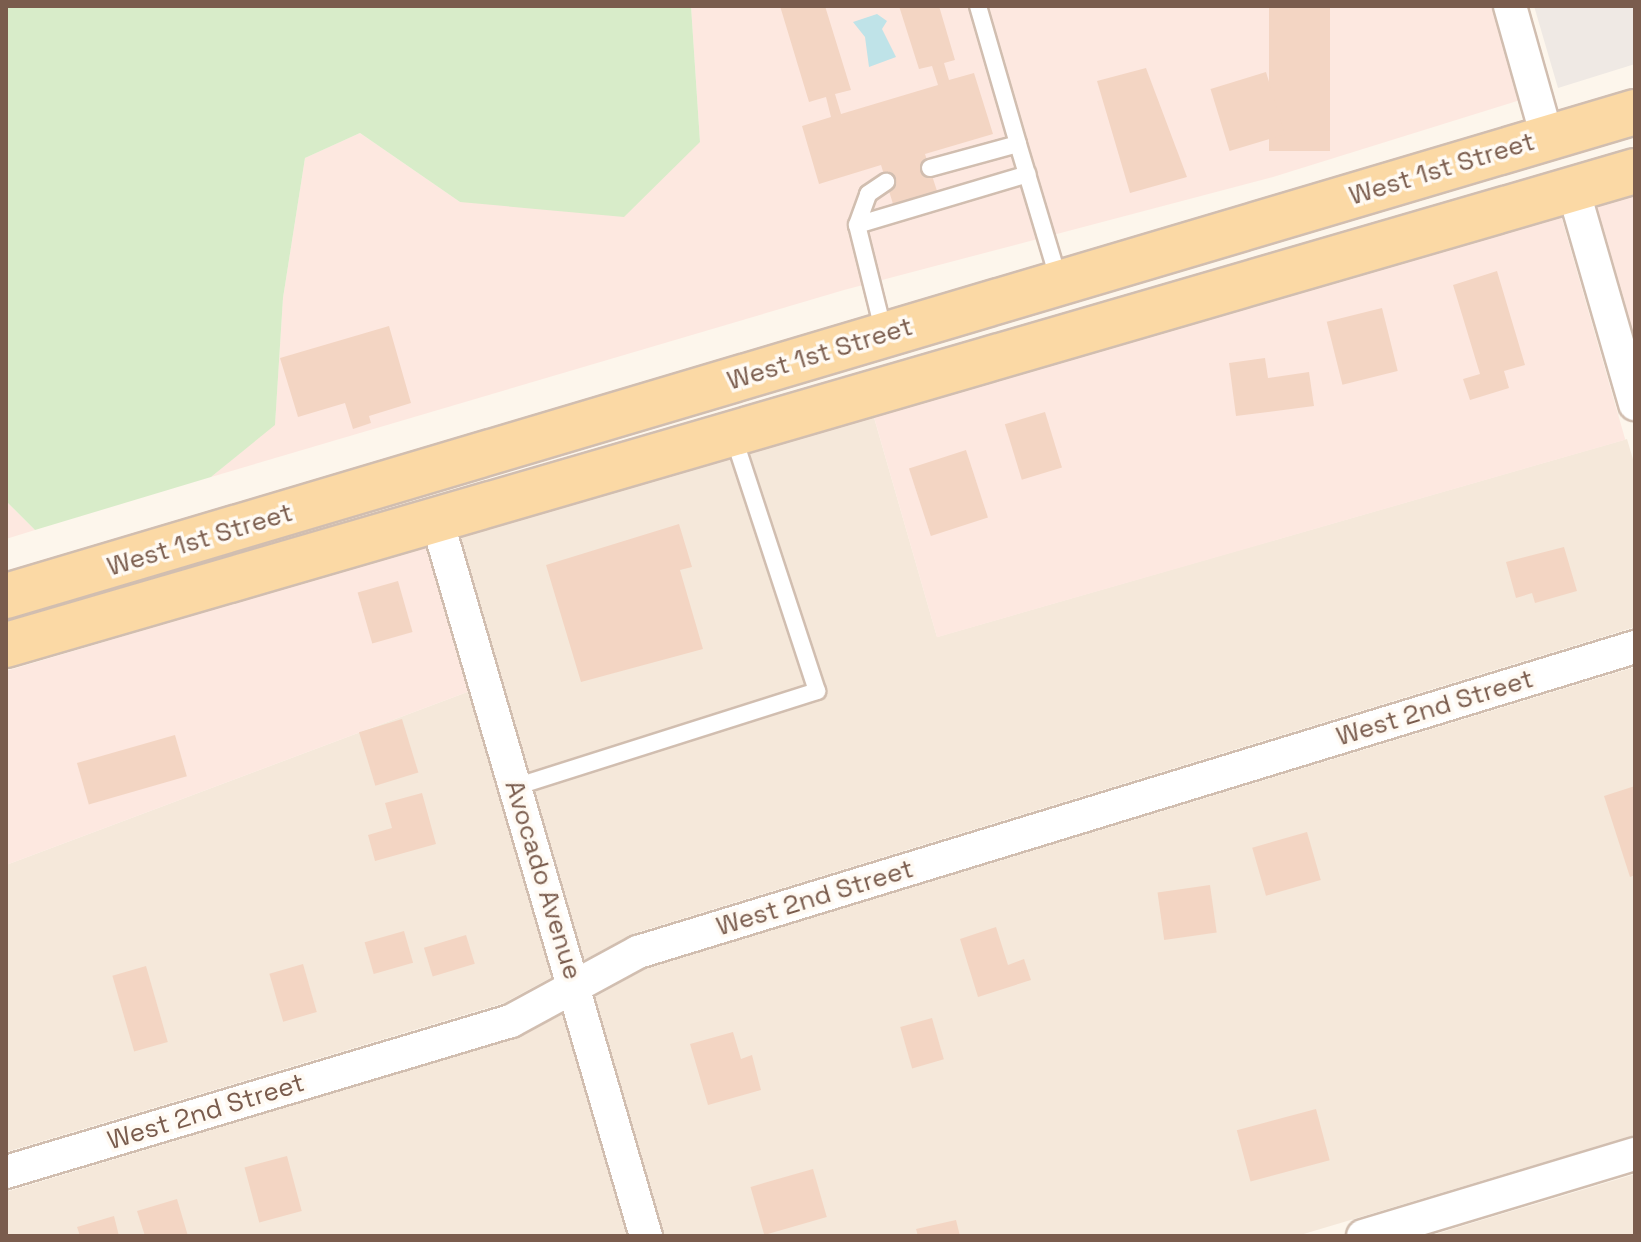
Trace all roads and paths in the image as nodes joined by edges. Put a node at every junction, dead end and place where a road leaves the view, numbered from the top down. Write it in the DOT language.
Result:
graph roads {
  1 [pos="978,6"];
  2 [pos="1510,6"];
  3 [pos="1635,112"];
  4 [pos="1547,137"];
  5 [pos="1635,138"];
  6 [pos="1018,144"];
  7 [pos="930,168"];
  8 [pos="1635,171"];
  9 [pos="1028,174"];
  10 [pos="886,182"];
  11 [pos="1573,189"];
  12 [pos="857,225"];
  13 [pos="1389,240"];
  14 [pos="1060,282"];
  15 [pos="885,334"];
  16 [pos="1635,404"];
  17 [pos="568,430"];
  18 [pos="732,433"];
  19 [pos="438,524"];
  20 [pos="6,596"];
  21 [pos="6,645"];
  22 [pos="1635,647"];
  23 [pos="515,787"];
  24 [pos="575,986"];
  25 [pos="1635,1154"];
  26 [pos="6,1172"];
  27 [pos="646,1236"];
  28 [pos="1363,1236"];
  1 -- 6 [label="lane"];
  2 -- 4 [label="street"];
  3 -- 4 [label="main road, West 1st Street"];
  4 -- 13 [label="main road"];
  4 -- 14 [label="main road, West 1st Street"];
  5 -- 11 [label="main road"];
  6 -- 7 [label="lane"];
  6 -- 9 [label="lane"];
  8 -- 11 [label="main road, West 1st Street"];
  9 -- 12 [label="lane"];
  9 -- 14 [label="lane"];
  10 -- 12 [label="lane"];
  11 -- 13 [label="main road, West 1st Street"];
  11 -- 16 [label="street"];
  12 -- 15 [label="lane"];
  13 -- 18 [label="main road, West 1st Street"];
  14 -- 15 [label="main road, West 1st Street"];
  15 -- 17 [label="main road, West 1st Street"];
  17 -- 19 [label="main road"];
  17 -- 20 [label="main road, West 1st Street"];
  18 -- 19 [label="main road, West 1st Street"];
  18 -- 23 [label="lane"];
  19 -- 21 [label="main road, West 1st Street"];
  19 -- 23 [label="street, Avocado Avenue"];
  22 -- 24 [label="street, West 2nd Street"];
  23 -- 24 [label="street, Avocado Avenue"];
  24 -- 26 [label="street, West 2nd Street"];
  24 -- 27 [label="street, Avocado Avenue"];
  25 -- 28 [label="street"];
}
